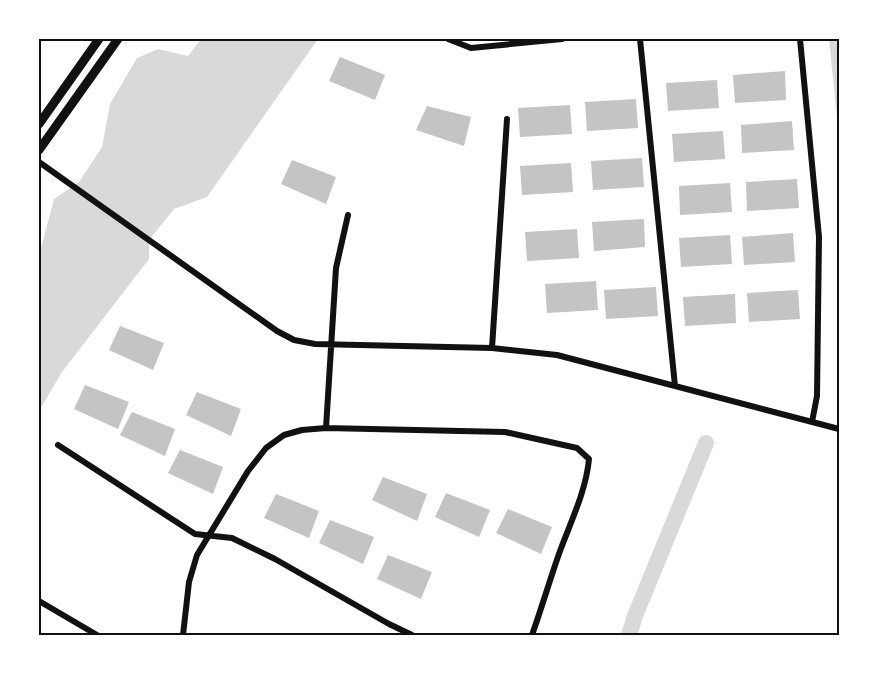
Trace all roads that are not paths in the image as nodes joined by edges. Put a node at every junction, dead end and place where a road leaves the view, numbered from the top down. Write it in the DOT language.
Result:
graph roads {
  1 [pos="99,39"];
  2 [pos="448,39"];
  3 [pos="562,39"];
  4 [pos="640,39"];
  5 [pos="800,39"];
  6 [pos="114,40"];
  7 [pos="507,119"];
  8 [pos="39,124"];
  9 [pos="39,150"];
  10 [pos="39,162"];
  11 [pos="348,215"];
  12 [pos="330,345"];
  13 [pos="492,348"];
  14 [pos="675,386"];
  15 [pos="812,422"];
  16 [pos="326,428"];
  17 [pos="839,429"];
  18 [pos="58,445"];
  19 [pos="208,536"];
  20 [pos="39,601"];
  21 [pos="98,635"];
  22 [pos="183,635"];
  23 [pos="412,635"];
  24 [pos="532,635"];
  1 -- 8 [label="street"];
  2 -- 3 [label="street"];
  4 -- 14 [label="street"];
  5 -- 15 [label="street"];
  6 -- 9 [label="street"];
  7 -- 13 [label="street"];
  10 -- 12 [label="street"];
  11 -- 12 [label="street"];
  12 -- 13 [label="street"];
  12 -- 16 [label="street"];
  13 -- 14 [label="street"];
  14 -- 15 [label="street"];
  15 -- 17 [label="street"];
  16 -- 19 [label="street"];
  16 -- 24 [label="street"];
  18 -- 19 [label="street"];
  19 -- 22 [label="street"];
  19 -- 23 [label="street"];
  20 -- 21 [label="street"];
}
